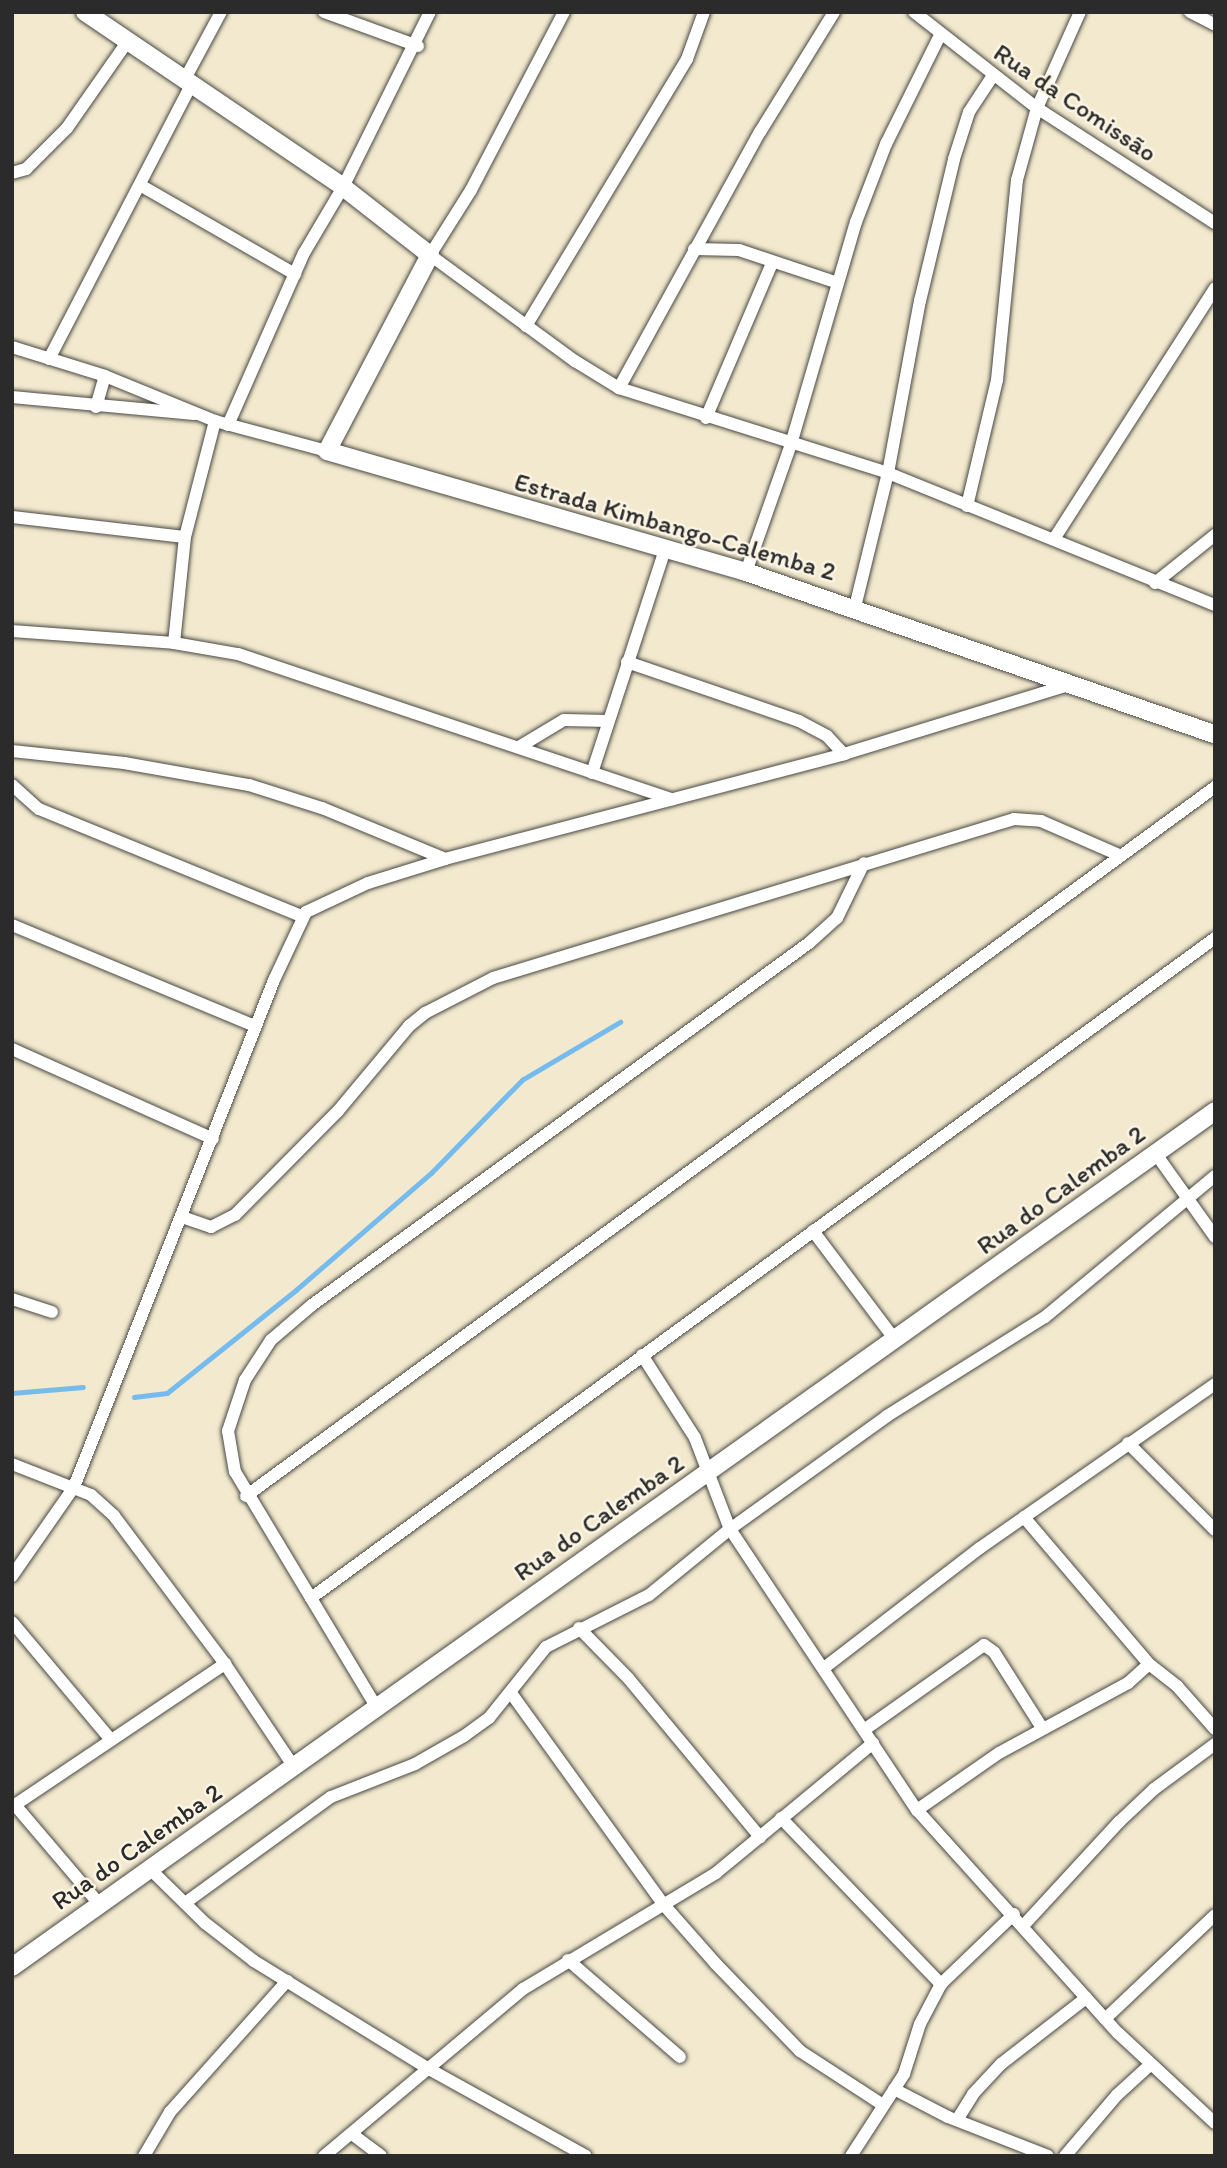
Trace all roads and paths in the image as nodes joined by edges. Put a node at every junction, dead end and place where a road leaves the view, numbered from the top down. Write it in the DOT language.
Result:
graph roads {
  1 [pos="85,12"];
  2 [pos="221,12"];
  3 [pos="324,12"];
  4 [pos="430,12"];
  5 [pos="564,12"];
  6 [pos="704,12"];
  7 [pos="834,12"];
  8 [pos="914,12"];
  9 [pos="1080,12"];
  10 [pos="1190,12"];
  11 [pos="1215,25"];
  12 [pos="940,35"];
  13 [pos="128,41"];
  14 [pos="418,46"];
  15 [pos="992,77"];
  16 [pos="188,82"];
  17 [pos="1037,108"];
  18 [pos="12,173"];
  19 [pos="140,185"];
  20 [pos="343,187"];
  21 [pos="1215,223"];
  22 [pos="694,249"];
  23 [pos="430,255"];
  24 [pos="772,263"];
  25 [pos="295,274"];
  26 [pos="838,284"];
  27 [pos="1215,288"];
  28 [pos="526,326"];
  29 [pos="12,347"];
  30 [pos="49,359"];
  31 [pos="105,376"];
  32 [pos="619,388"];
  33 [pos="12,397"];
  34 [pos="96,407"];
  35 [pos="197,414"];
  36 [pos="706,418"];
  37 [pos="221,423"];
  38 [pos="791,444"];
  39 [pos="327,451"];
  40 [pos="888,474"];
  41 [pos="967,506"];
  42 [pos="12,517"];
  43 [pos="1215,535"];
  44 [pos="185,537"];
  45 [pos="1055,539"];
  46 [pos="665,549"];
  47 [pos="746,572"];
  48 [pos="1155,583"];
  49 [pos="1215,604"];
  50 [pos="855,607"];
  51 [pos="12,631"];
  52 [pos="174,643"];
  53 [pos="627,662"];
  54 [pos="1075,683"];
  55 [pos="608,721"];
  56 [pos="1215,734"];
  57 [pos="519,747"];
  58 [pos="12,751"];
  59 [pos="844,754"];
  60 [pos="592,773"];
  61 [pos="12,785"];
  62 [pos="1215,787"];
  63 [pos="672,799"];
  64 [pos="1121,856"];
  65 [pos="445,859"];
  66 [pos="864,863"];
  67 [pos="301,916"];
  68 [pos="12,925"];
  69 [pos="1215,938"];
  70 [pos="255,1026"];
  71 [pos="12,1049"];
  72 [pos="1215,1111"];
  73 [pos="213,1139"];
  74 [pos="1156,1154"];
  75 [pos="1215,1176"];
  76 [pos="1185,1197"];
  77 [pos="182,1217"];
  78 [pos="813,1231"];
  79 [pos="1215,1237"];
  80 [pos="12,1299"];
  81 [pos="52,1312"];
  82 [pos="895,1340"];
  83 [pos="642,1355"];
  84 [pos="1215,1384"];
  85 [pos="1128,1443"];
  86 [pos="12,1464"];
  87 [pos="706,1474"];
  88 [pos="74,1487"];
  89 [pos="246,1496"];
  90 [pos="1024,1517"];
  91 [pos="730,1529"];
  92 [pos="1215,1530"];
  93 [pos="12,1576"];
  94 [pos="311,1598"];
  95 [pos="12,1622"];
  96 [pos="579,1628"];
  97 [pos="225,1664"];
  98 [pos="1149,1664"];
  99 [pos="824,1668"];
  100 [pos="511,1693"];
  101 [pos="377,1708"];
  102 [pos="1042,1728"];
  103 [pos="1215,1729"];
  104 [pos="864,1730"];
  105 [pos="111,1740"];
  106 [pos="873,1743"];
  107 [pos="1215,1744"];
  108 [pos="294,1767"];
  109 [pos="14,1806"];
  110 [pos="917,1810"];
  111 [pos="781,1818"];
  112 [pos="760,1837"];
  113 [pos="150,1869"];
  114 [pos="185,1903"];
  115 [pos="100,1905"];
  116 [pos="664,1905"];
  117 [pos="1014,1914"];
  118 [pos="1215,1915"];
  119 [pos="1023,1926"];
  120 [pos="568,1960"];
  121 [pos="12,1967"];
  122 [pos="287,1981"];
  123 [pos="941,1984"];
  124 [pos="1086,1998"];
  125 [pos="1105,2019"];
  126 [pos="680,2056"];
  127 [pos="1151,2064"];
  128 [pos="429,2069"];
  129 [pos="894,2089"];
  130 [pos="884,2105"];
  131 [pos="957,2120"];
  132 [pos="1215,2123"];
  133 [pos="352,2134"];
  134 [pos="144,2156"];
  135 [pos="324,2156"];
  136 [pos="381,2156"];
  137 [pos="586,2156"];
  138 [pos="851,2156"];
  139 [pos="1048,2156"];
  140 [pos="1065,2156"];
  1 -- 13 [label="main road"];
  2 -- 16 [label="street"];
  3 -- 14 [label="street"];
  4 -- 14 [label="street"];
  5 -- 23 [label="street"];
  6 -- 28 [label="street"];
  7 -- 22 [label="street"];
  8 -- 12 [label="street, Rua da Comissão"];
  9 -- 17 [label="street"];
  10 -- 11 [label="street"];
  12 -- 15 [label="street, Rua da Comissão"];
  12 -- 26 [label="street"];
  13 -- 16 [label="main road"];
  13 -- 18 [label="street"];
  14 -- 20 [label="street"];
  15 -- 17 [label="street, Rua da Comissão"];
  15 -- 40 [label="street"];
  16 -- 19 [label="street"];
  16 -- 20 [label="main road"];
  17 -- 21 [label="street, Rua da Comissão"];
  17 -- 41 [label="street"];
  19 -- 25 [label="street"];
  19 -- 30 [label="street"];
  20 -- 23 [label="main road"];
  20 -- 25 [label="street"];
  22 -- 24 [label="street"];
  22 -- 32 [label="street"];
  23 -- 28 [label="street"];
  23 -- 39 [label="main road"];
  24 -- 26 [label="street"];
  24 -- 36 [label="street"];
  25 -- 37 [label="street"];
  26 -- 38 [label="street"];
  27 -- 45 [label="street"];
  28 -- 32 [label="street"];
  29 -- 30 [label="street"];
  30 -- 31 [label="street"];
  31 -- 34 [label="street"];
  31 -- 35 [label="street"];
  32 -- 36 [label="street"];
  33 -- 34 [label="street"];
  34 -- 35 [label="street"];
  35 -- 37 [label="street"];
  36 -- 38 [label="street"];
  37 -- 39 [label="street"];
  37 -- 44 [label="street"];
  38 -- 40 [label="street"];
  38 -- 47 [label="street"];
  39 -- 46 [label="main road, Estrada Kimbango-Calemba 2"];
  40 -- 41 [label="street"];
  40 -- 50 [label="street"];
  41 -- 45 [label="street"];
  42 -- 44 [label="street"];
  43 -- 48 [label="street"];
  44 -- 52 [label="street"];
  45 -- 48 [label="street"];
  46 -- 47 [label="main road, Estrada Kimbango-Calemba 2"];
  46 -- 53 [label="street"];
  47 -- 50 [label="main road, Estrada Kimbango-Calemba 2"];
  48 -- 49 [label="street"];
  50 -- 54 [label="main road, Estrada Kimbango-Calemba 2"];
  51 -- 52 [label="street"];
  52 -- 57 [label="street"];
  53 -- 55 [label="street"];
  53 -- 59 [label="street"];
  54 -- 56 [label="main road, Estrada Kimbango-Calemba 2"];
  54 -- 59 [label="street"];
  55 -- 57 [label="street"];
  55 -- 60 [label="street"];
  57 -- 60 [label="street"];
  58 -- 65 [label="street"];
  59 -- 63 [label="street"];
  60 -- 63 [label="street"];
  61 -- 67 [label="street"];
  62 -- 64 [label="street"];
  63 -- 65 [label="street"];
  64 -- 66 [label="street"];
  64 -- 89 [label="street"];
  65 -- 67 [label="street"];
  66 -- 77 [label="street"];
  66 -- 89 [label="street"];
  67 -- 70 [label="street"];
  68 -- 70 [label="street"];
  69 -- 78 [label="street"];
  70 -- 73 [label="street"];
  71 -- 73 [label="street"];
  72 -- 74 [label="main road, Rua do Calemba 2"];
  73 -- 77 [label="street"];
  74 -- 76 [label="street"];
  74 -- 82 [label="main road, Rua do Calemba 2"];
  75 -- 76 [label="street"];
  76 -- 79 [label="street"];
  76 -- 91 [label="street"];
  77 -- 88 [label="street"];
  78 -- 82 [label="street"];
  78 -- 83 [label="street"];
  80 -- 81 [label="street"];
  82 -- 87 [label="main road, Rua do Calemba 2"];
  83 -- 87 [label="street"];
  83 -- 94 [label="street"];
  84 -- 85 [label="street"];
  85 -- 90 [label="street"];
  85 -- 92 [label="street"];
  86 -- 88 [label="street"];
  87 -- 91 [label="street"];
  87 -- 101 [label="main road, Rua do Calemba 2"];
  88 -- 93 [label="street"];
  88 -- 97 [label="street"];
  89 -- 94 [label="street"];
  90 -- 98 [label="street"];
  90 -- 99 [label="street"];
  91 -- 96 [label="street"];
  91 -- 99 [label="street"];
  94 -- 101 [label="street"];
  95 -- 105 [label="street"];
  96 -- 100 [label="street"];
  96 -- 112 [label="street"];
  97 -- 105 [label="street"];
  97 -- 108 [label="street"];
  98 -- 102 [label="street"];
  98 -- 103 [label="street"];
  99 -- 104 [label="street"];
  100 -- 114 [label="street"];
  100 -- 116 [label="street"];
  101 -- 108 [label="main road, Rua do Calemba 2"];
  102 -- 104 [label="street"];
  102 -- 110 [label="street"];
  104 -- 106 [label="street"];
  105 -- 109 [label="street"];
  106 -- 110 [label="street"];
  106 -- 111 [label="street"];
  107 -- 119 [label="street"];
  108 -- 113 [label="main road, Rua do Calemba 2"];
  109 -- 115 [label="street"];
  110 -- 117 [label="street"];
  111 -- 112 [label="street"];
  111 -- 123 [label="street"];
  112 -- 116 [label="street"];
  113 -- 114 [label="street"];
  113 -- 115 [label="main road, Rua do Calemba 2"];
  114 -- 122 [label="street"];
  115 -- 121 [label="main road, Rua do Calemba 2"];
  116 -- 120 [label="street"];
  116 -- 130 [label="street"];
  117 -- 119 [label="street"];
  117 -- 123 [label="street"];
  118 -- 125 [label="street"];
  119 -- 124 [label="street"];
  120 -- 126 [label="street"];
  120 -- 128 [label="street"];
  122 -- 128 [label="street"];
  122 -- 134 [label="street"];
  123 -- 129 [label="street"];
  124 -- 125 [label="street"];
  124 -- 131 [label="street"];
  125 -- 127 [label="street"];
  127 -- 132 [label="street"];
  127 -- 140 [label="street"];
  128 -- 133 [label="street"];
  128 -- 137 [label="street"];
  129 -- 130 [label="street"];
  129 -- 131 [label="street"];
  130 -- 138 [label="street"];
  131 -- 139 [label="street"];
  133 -- 135 [label="street"];
  133 -- 136 [label="street"];
}
